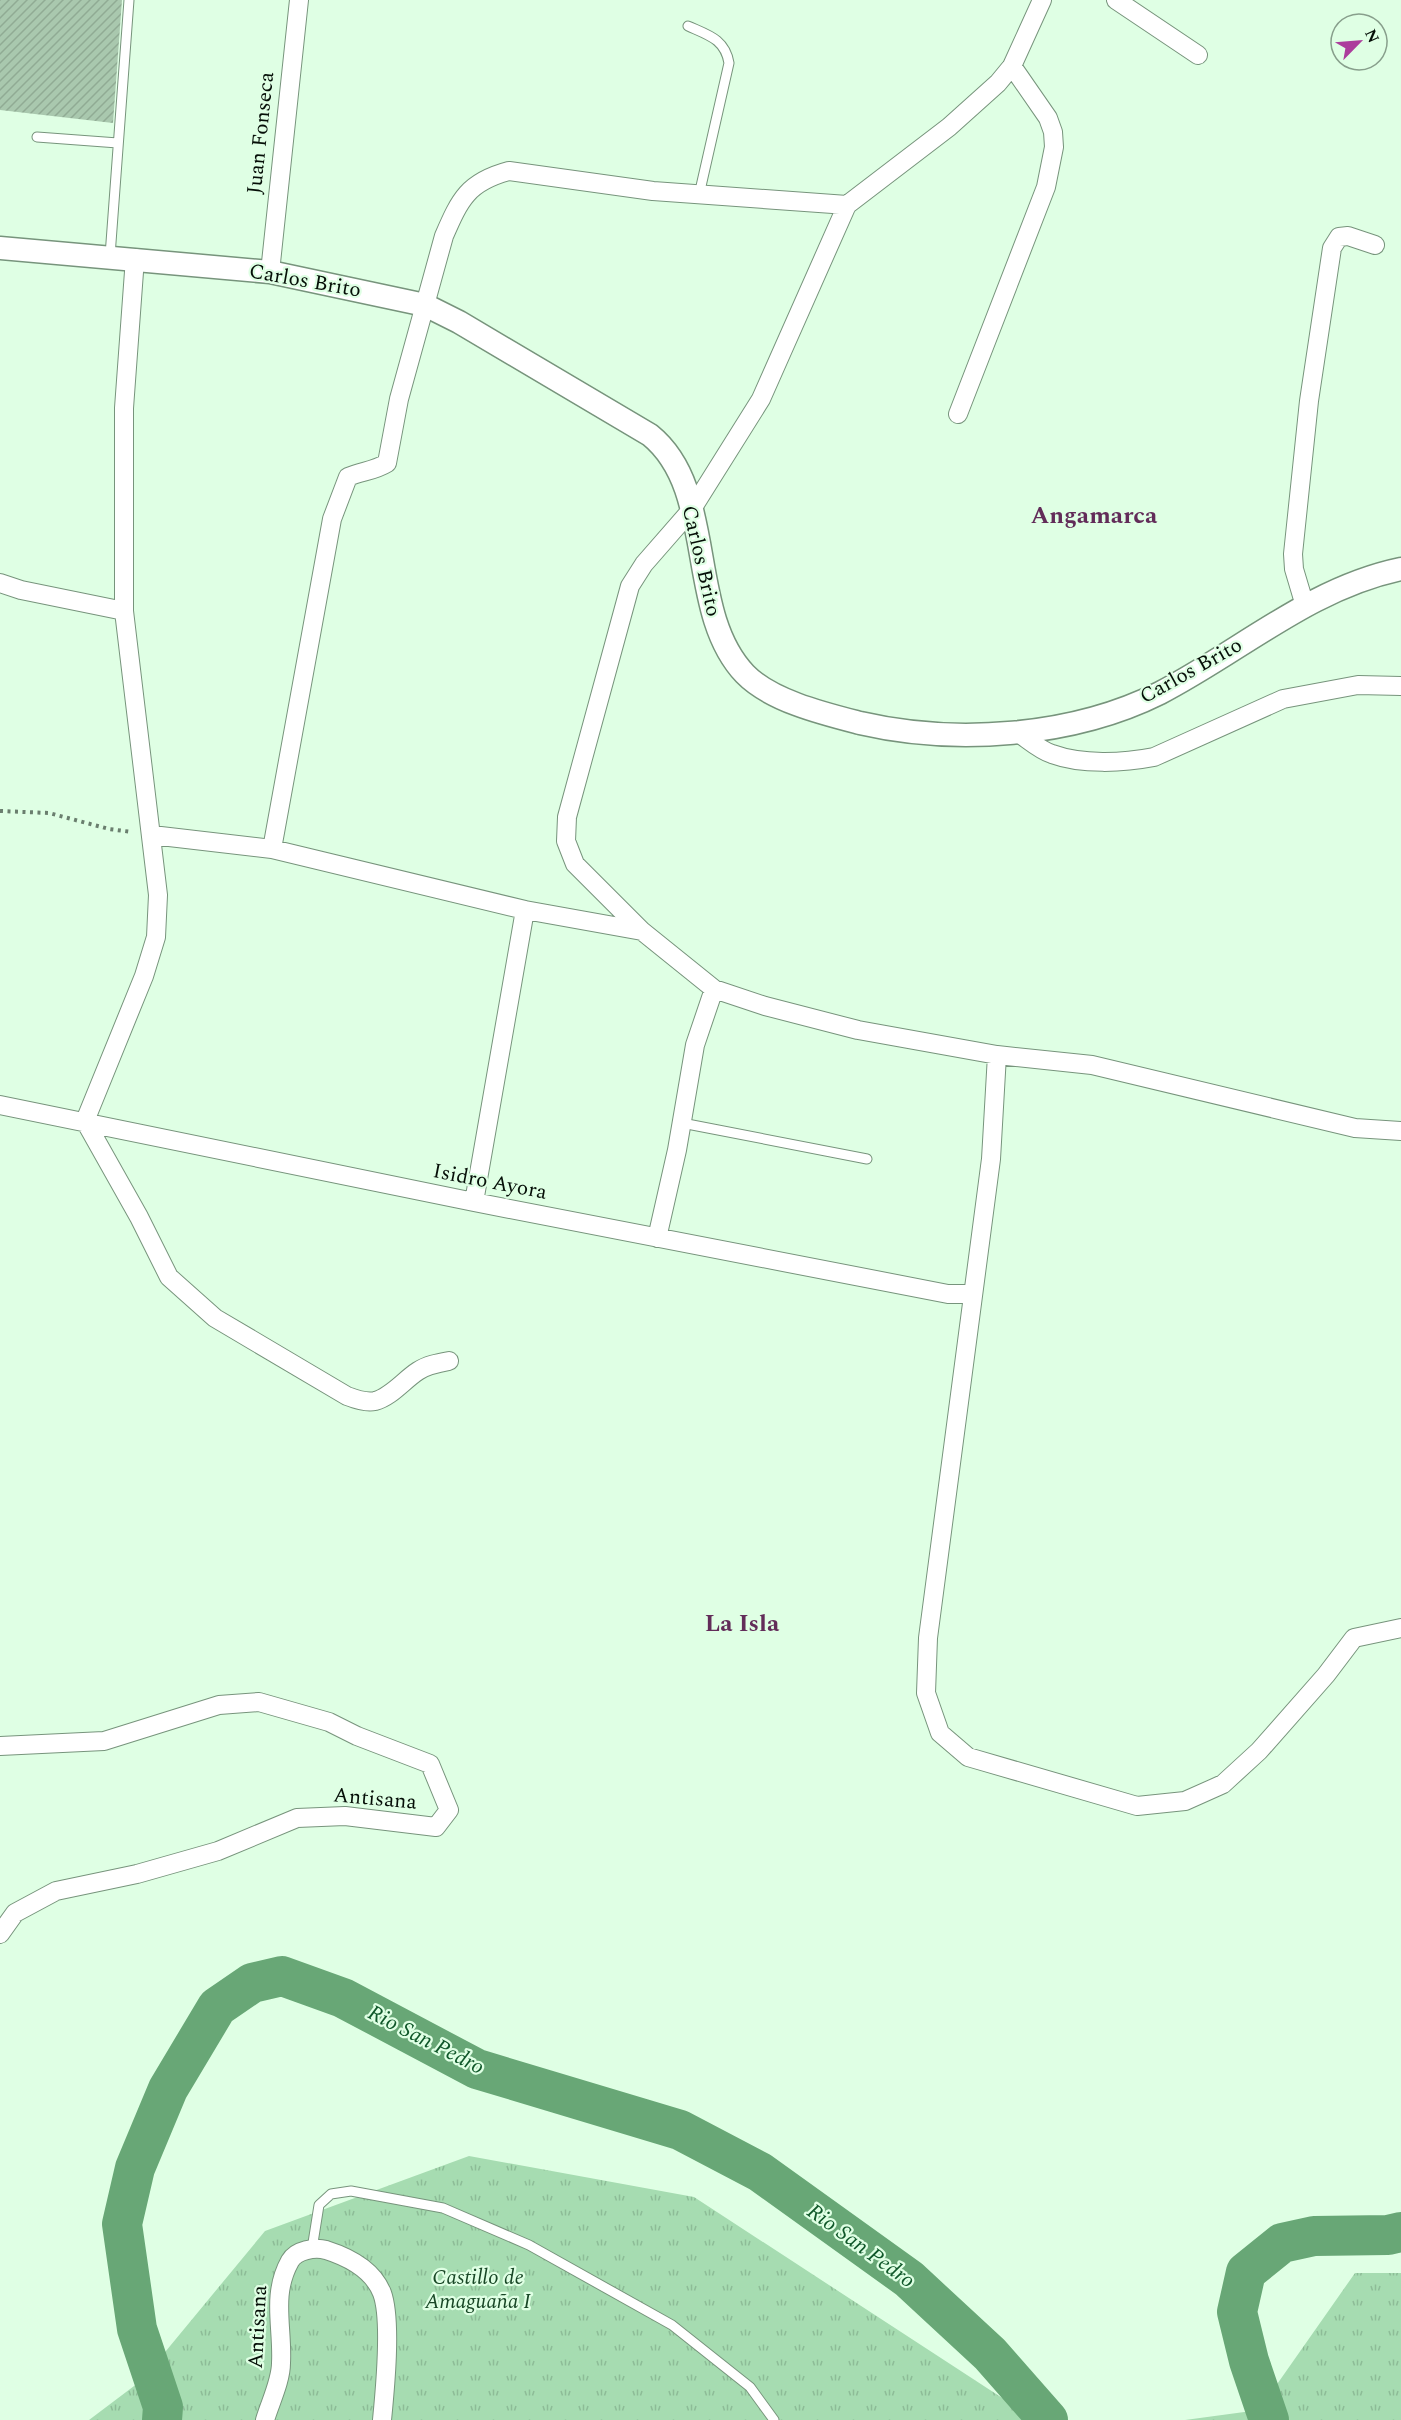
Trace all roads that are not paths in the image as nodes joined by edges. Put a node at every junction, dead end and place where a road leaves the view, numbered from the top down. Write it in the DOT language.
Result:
graph roads {
  1 [pos="129,0"];
  2 [pos="299,0"];
  3 [pos="1042,0"];
  4 [pos="1116,0"];
  5 [pos="688,26"];
  6 [pos="1198,55"];
  7 [pos="1012,66"];
  8 [pos="37,137"];
  9 [pos="118,143"];
  10 [pos="699,195"];
  11 [pos="847,205"];
  12 [pos="1375,245"];
  13 [pos="0,248"];
  14 [pos="110,256"];
  15 [pos="135,258"];
  16 [pos="270,272"];
  17 [pos="425,305"];
  18 [pos="958,414"];
  19 [pos="692,509"];
  20 [pos="1401,569"];
  21 [pos="0,583"];
  22 [pos="1305,606"];
  23 [pos="124,611"];
  24 [pos="1401,686"];
  25 [pos="1020,734"];
  26 [pos="152,835"];
  27 [pos="272,849"];
  28 [pos="525,910"];
  29 [pos="642,931"];
  30 [pos="714,989"];
  31 [pos="997,1054"];
  32 [pos="0,1106"];
  33 [pos="85,1121"];
  34 [pos="682,1123"];
  35 [pos="1401,1131"];
  36 [pos="867,1159"];
  37 [pos="474,1202"];
  38 [pos="657,1238"];
  39 [pos="972,1294"];
  40 [pos="449,1361"];
  41 [pos="1401,1628"];
  42 [pos="0,1746"];
  43 [pos="0,1934"];
  44 [pos="312,2250"];
  45 [pos="265,2420"];
  46 [pos="381,2420"];
  47 [pos="774,2420"];
  1 -- 9 [label="lane"];
  2 -- 16 [label="street, Juan Fonseca"];
  3 -- 7 [label="street"];
  4 -- 6 [label="street"];
  5 -- 10 [label="lane"];
  7 -- 11 [label="street"];
  7 -- 18 [label="street"];
  8 -- 9 [label="lane"];
  9 -- 14 [label="lane"];
  10 -- 11 [label="street"];
  10 -- 17 [label="street"];
  11 -- 19 [label="street"];
  12 -- 22 [label="street"];
  13 -- 14 [label="street, Carlos Brito"];
  14 -- 15 [label="street, Carlos Brito"];
  15 -- 16 [label="street, Carlos Brito"];
  15 -- 23 [label="street"];
  16 -- 17 [label="street, Carlos Brito"];
  17 -- 19 [label="street, Carlos Brito"];
  17 -- 27 [label="street"];
  19 -- 25 [label="street, Carlos Brito"];
  19 -- 29 [label="street"];
  20 -- 22 [label="street, Carlos Brito"];
  21 -- 23 [label="street"];
  22 -- 25 [label="street, Carlos Brito"];
  23 -- 26 [label="street"];
  24 -- 25 [label="street"];
  26 -- 27 [label="street"];
  26 -- 33 [label="street"];
  27 -- 28 [label="street"];
  28 -- 29 [label="street"];
  28 -- 37 [label="street"];
  29 -- 30 [label="street"];
  30 -- 31 [label="street"];
  30 -- 34 [label="street"];
  31 -- 35 [label="street"];
  31 -- 39 [label="street"];
  32 -- 33 [label="street, Isidro Ayora"];
  33 -- 37 [label="street, Isidro Ayora"];
  33 -- 40 [label="street"];
  34 -- 36 [label="lane"];
  34 -- 38 [label="street"];
  37 -- 38 [label="street, Isidro Ayora"];
  38 -- 39 [label="street, Isidro Ayora"];
  39 -- 41 [label="street"];
  42 -- 43 [label="street, Antisana"];
  44 -- 45 [label="street, Antisana"];
  44 -- 46 [label="street"];
  44 -- 47 [label="lane"];
}
